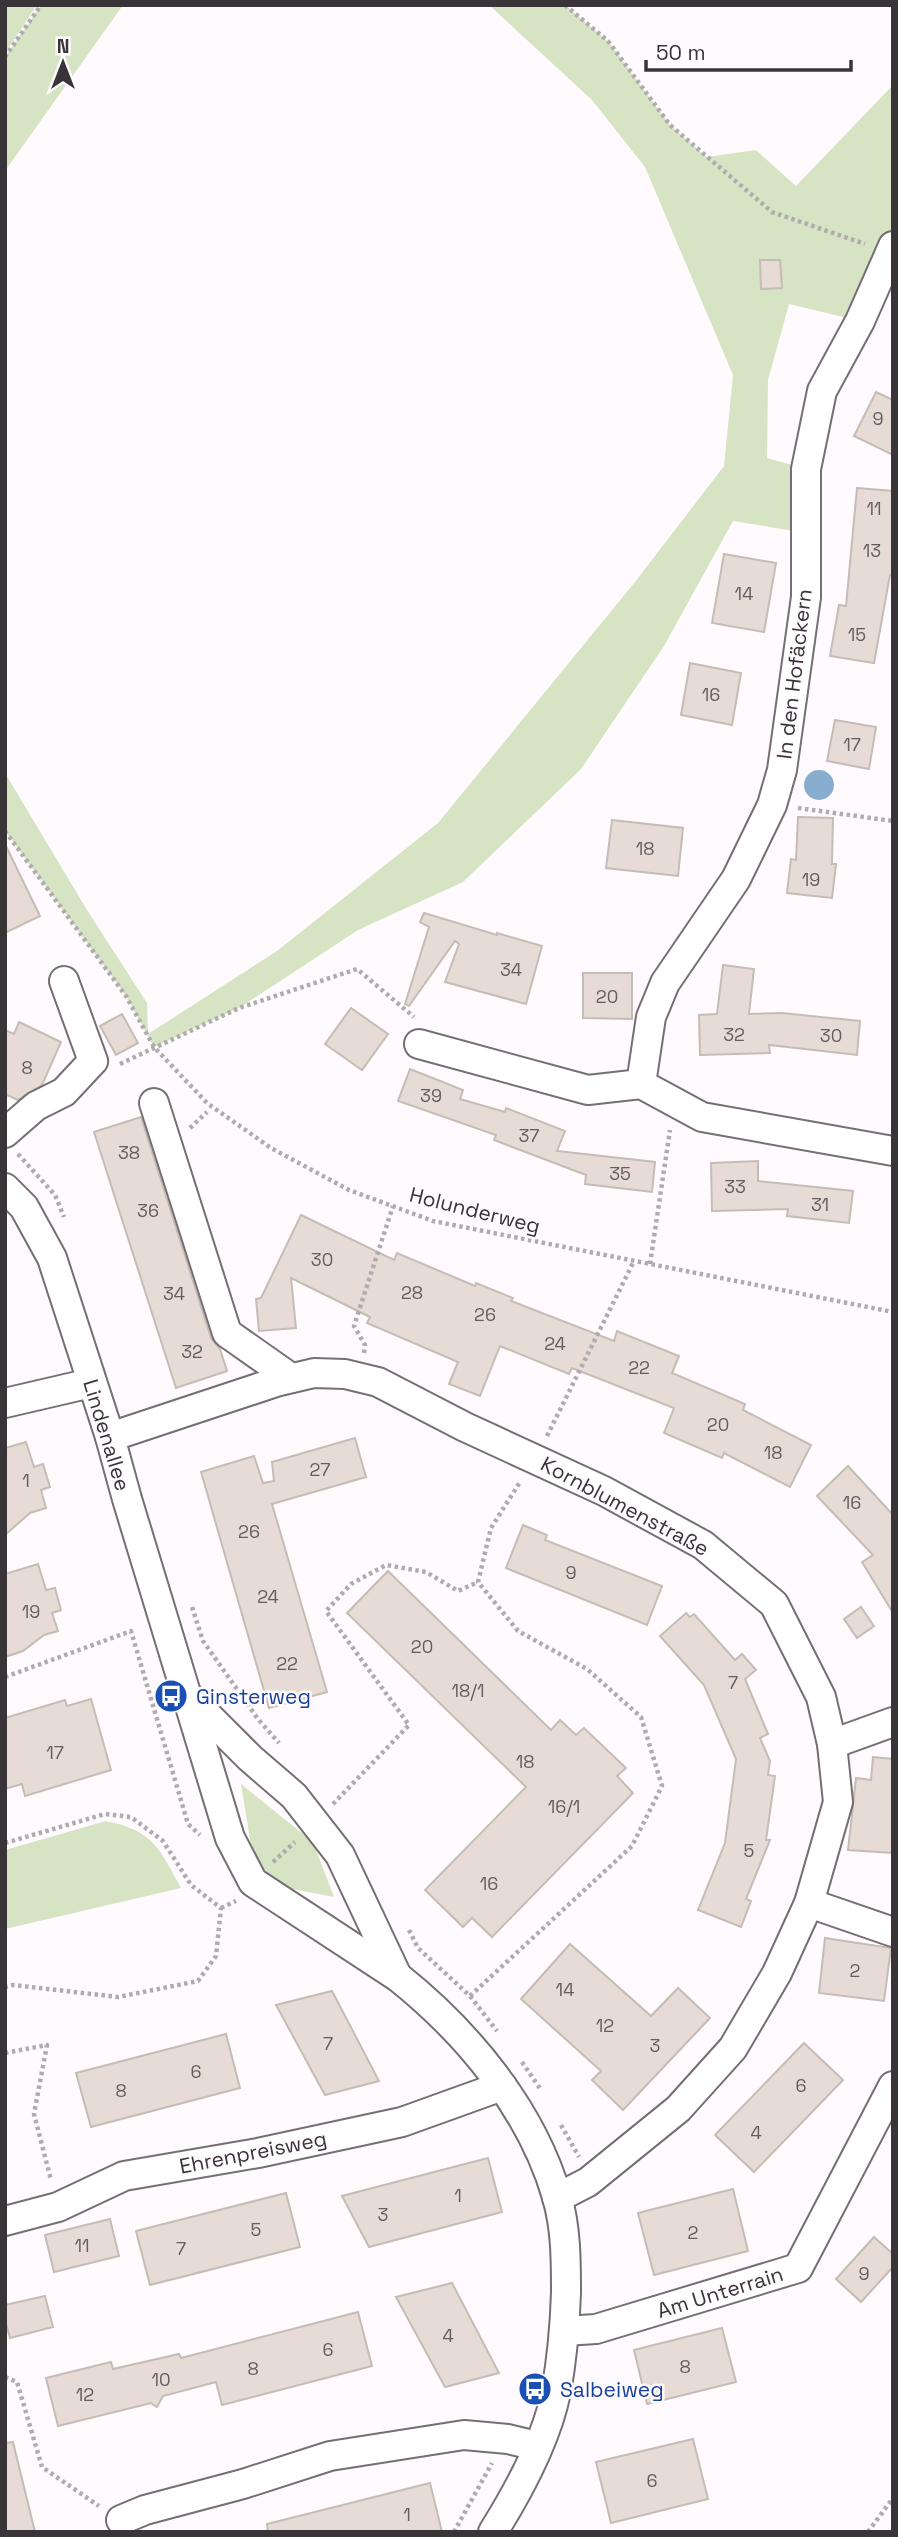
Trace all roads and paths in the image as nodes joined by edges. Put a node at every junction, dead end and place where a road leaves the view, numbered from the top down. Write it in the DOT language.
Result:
graph roads {
  1 [pos="41,5"];
  2 [pos="565,5"];
  3 [pos="5,57"];
  4 [pos="891,249"];
  5 [pos="772,805"];
  6 [pos="893,821"];
  7 [pos="5,831"];
  8 [pos="64,981"];
  9 [pos="419,1044"];
  10 [pos="154,1046"];
  11 [pos="641,1084"];
  12 [pos="674,1102"];
  13 [pos="154,1103"];
  14 [pos="5,1133"];
  15 [pos="893,1151"];
  16 [pos="5,1188"];
  17 [pos="393,1206"];
  18 [pos="634,1261"];
  19 [pos="650,1264"];
  20 [pos="893,1312"];
  21 [pos="291,1378"];
  22 [pos="362,1379"];
  23 [pos="91,1383"];
  24 [pos="5,1403"];
  25 [pos="110,1437"];
  26 [pos="536,1458"];
  27 [pos="478,1582"];
  28 [pos="5,1677"];
  29 [pos="186,1694"];
  30 [pos="893,1722"];
  31 [pos="832,1744"];
  32 [pos="315,1823"];
  33 [pos="206,1841"];
  34 [pos="5,1843"];
  35 [pos="253,1882"];
  36 [pos="809,1903"];
  37 [pos="893,1933"];
  38 [pos="398,1977"];
  39 [pos="5,1987"];
  40 [pos="470,1996"];
  41 [pos="5,2053"];
  42 [pos="502,2086"];
  43 [pos="893,2086"];
  44 [pos="557,2198"];
  45 [pos="58,2207"];
  46 [pos="5,2221"];
  47 [pos="564,2331"];
  48 [pos="5,2377"];
  49 [pos="508,2439"];
  50 [pos="537,2446"];
  51 [pos="893,2498"];
  52 [pos="121,2520"];
  53 [pos="454,2532"];
  54 [pos="493,2532"];
  55 [pos="868,2532"];
  1 -- 3 [label="path"];
  2 -- 4 [label="path"];
  4 -- 5 [label="street, In den Hofäckern"];
  5 -- 6 [label="path"];
  5 -- 11 [label="street, In den Hofäckern"];
  7 -- 10 [label="path, Holunderweg"];
  8 -- 14 [label="street"];
  9 -- 10 [label="path"];
  9 -- 11 [label="street"];
  10 -- 17 [label="path, Holunderweg"];
  11 -- 12 [label="street"];
  12 -- 15 [label="street"];
  12 -- 19 [label="path"];
  13 -- 21 [label="street"];
  16 -- 23 [label="street, Lindenallee"];
  17 -- 18 [label="path, Holunderweg"];
  17 -- 22 [label="path"];
  18 -- 19 [label="path, Holunderweg"];
  18 -- 26 [label="path"];
  19 -- 20 [label="path, Holunderweg"];
  21 -- 22 [label="street, Kornblumenstraße"];
  21 -- 25 [label="street, Kornblumenstraße"];
  22 -- 26 [label="street, Kornblumenstraße"];
  23 -- 24 [label="street"];
  23 -- 25 [label="street, Lindenallee"];
  25 -- 29 [label="street, Lindenallee"];
  26 -- 27 [label="path"];
  26 -- 31 [label="street, Kornblumenstraße"];
  27 -- 32 [label="path"];
  27 -- 40 [label="path"];
  28 -- 33 [label="path"];
  29 -- 32 [label="street, Lindenallee"];
  29 -- 35 [label="street, Lindenallee"];
  30 -- 31 [label="street"];
  31 -- 36 [label="street, Kornblumenstraße"];
  32 -- 35 [label="path"];
  32 -- 38 [label="street, Lindenallee"];
  34 -- 39 [label="path"];
  35 -- 38 [label="street, Lindenallee"];
  36 -- 37 [label="street"];
  36 -- 44 [label="street, Kornblumenstraße"];
  38 -- 42 [label="street, Lindenallee"];
  41 -- 45 [label="path"];
  42 -- 44 [label="street, Lindenallee"];
  42 -- 45 [label="street, Ehrenpreisweg"];
  43 -- 47 [label="street, Am Unterrain"];
  44 -- 47 [label="street, Lindenallee"];
  45 -- 46 [label="street, Ehrenpreisweg"];
  47 -- 50 [label="street, Lindenallee"];
  48 -- 52 [label="path"];
  49 -- 50 [label="street"];
  49 -- 52 [label="street"];
  49 -- 53 [label="path"];
  50 -- 54 [label="street, Lindenallee"];
  51 -- 55 [label="path"];
}
